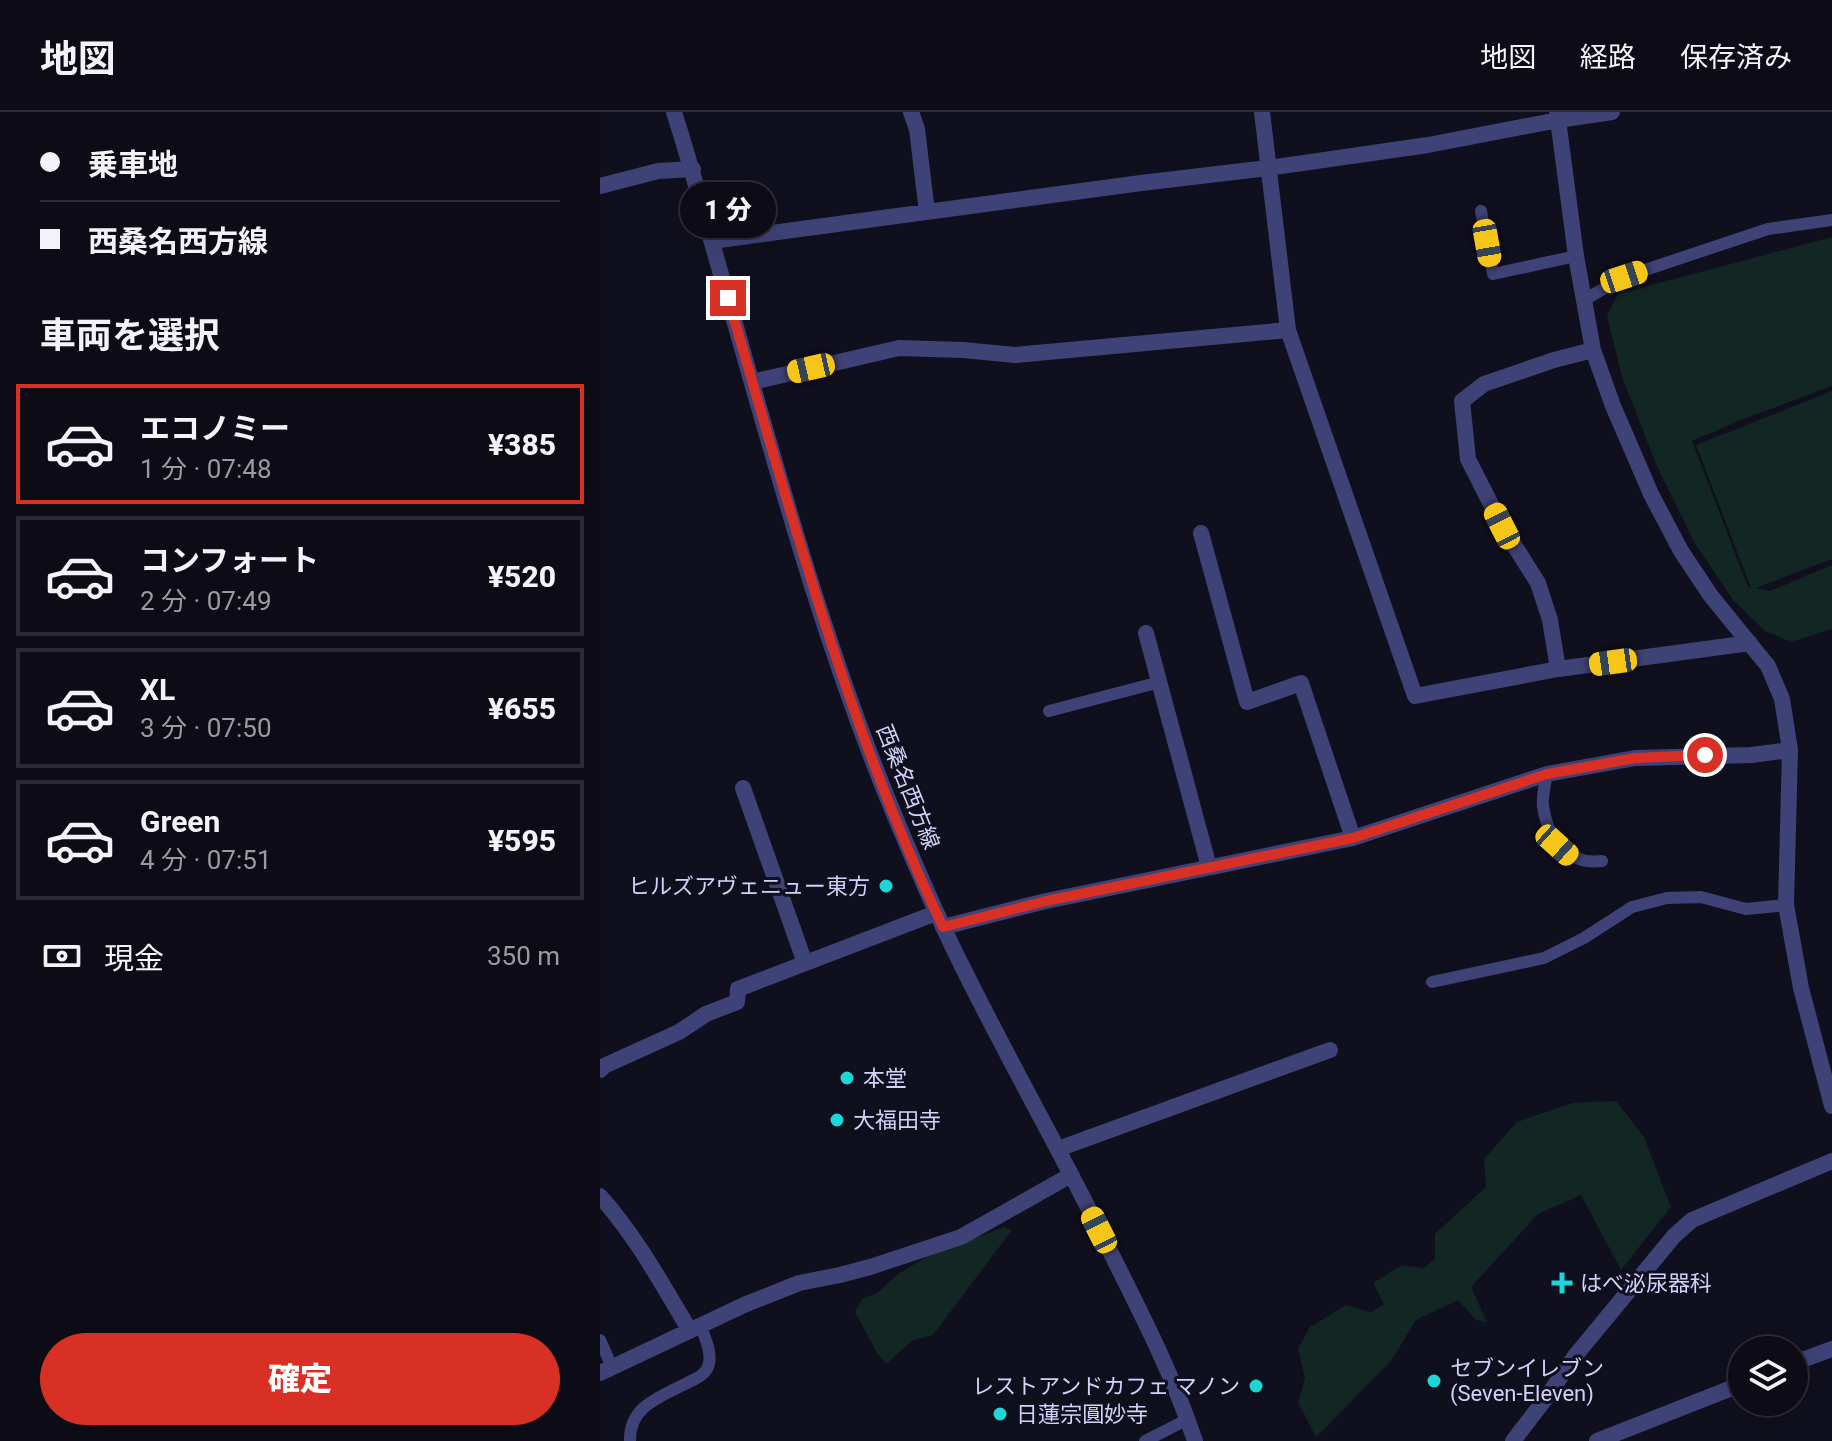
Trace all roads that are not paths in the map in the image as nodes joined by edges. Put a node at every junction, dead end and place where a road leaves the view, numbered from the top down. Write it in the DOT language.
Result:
graph roads {
  1 [pos="674,112"];
  2 [pos="911,112"];
  3 [pos="1262,112"];
  4 [pos="1612,112"];
  5 [pos="1558,116"];
  6 [pos="1268,168"];
  7 [pos="693,169"];
  8 [pos="600,186"];
  9 [pos="1481,211"];
  10 [pos="927,212"];
  11 [pos="1832,220"];
  12 [pos="712,241"];
  13 [pos="1576,256"];
  14 [pos="1584,300"];
  15 [pos="1288,330"];
  16 [pos="1593,350"];
  17 [pos="752,382"];
  18 [pos="1201,533"];
  19 [pos="1146,633"];
  20 [pos="1750,643"];
  21 [pos="1558,669"];
  22 [pos="1160,682"];
  23 [pos="1049,711"];
  24 [pos="1790,750"];
  25 [pos="1547,774"];
  26 [pos="743,788"];
  27 [pos="1353,838"];
  28 [pos="1602,861"];
  29 [pos="1209,867"];
  30 [pos="1786,905"];
  31 [pos="940,920"];
  32 [pos="805,963"];
  33 [pos="1432,982"];
  34 [pos="1330,1050"];
  35 [pos="601,1064"];
  36 [pos="1832,1106"];
  37 [pos="1058,1149"];
  38 [pos="1832,1161"];
  39 [pos="1071,1175"];
  40 [pos="600,1196"];
  41 [pos="696,1328"];
  42 [pos="600,1340"];
  43 [pos="1832,1349"];
  44 [pos="1808,1358"];
  45 [pos="606,1370"];
  46 [pos="1728,1390"];
  47 [pos="1188,1419"];
  48 [pos="630,1441"];
  49 [pos="1145,1441"];
  50 [pos="1195,1441"];
  51 [pos="1513,1441"];
  52 [pos="1599,1441"];
  1 -- 7 [label="street, 西桑名西方線"];
  2 -- 10 [label="street"];
  3 -- 6 [label="street"];
  4 -- 5 [label="street"];
  5 -- 6 [label="street"];
  5 -- 13 [label="street"];
  6 -- 10 [label="street"];
  6 -- 15 [label="street"];
  7 -- 8 [label="street"];
  7 -- 12 [label="street, 西桑名西方線"];
  9 -- 13 [label="lane"];
  10 -- 12 [label="street"];
  11 -- 14 [label="lane"];
  12 -- 17 [label="street, 西桑名西方線"];
  13 -- 14 [label="street"];
  14 -- 16 [label="street"];
  15 -- 17 [label="street"];
  15 -- 21 [label="street"];
  16 -- 20 [label="street"];
  16 -- 21 [label="street"];
  17 -- 31 [label="street, 西桑名西方線"];
  18 -- 27 [label="street"];
  19 -- 22 [label="street"];
  20 -- 21 [label="street"];
  20 -- 24 [label="street"];
  22 -- 23 [label="lane"];
  22 -- 29 [label="street"];
  24 -- 25 [label="street"];
  24 -- 30 [label="street"];
  25 -- 27 [label="street"];
  25 -- 28 [label="lane"];
  26 -- 32 [label="street"];
  27 -- 29 [label="street"];
  29 -- 31 [label="street"];
  30 -- 33 [label="lane"];
  30 -- 36 [label="street"];
  31 -- 32 [label="street"];
  31 -- 37 [label="street, 西桑名西方線"];
  32 -- 35 [label="street"];
  34 -- 37 [label="street"];
  37 -- 39 [label="street, 西桑名西方線"];
  38 -- 51 [label="street"];
  39 -- 41 [label="street"];
  39 -- 47 [label="street, 西桑名西方線"];
  40 -- 41 [label="street"];
  41 -- 45 [label="street"];
  41 -- 48 [label="lane"];
  42 -- 45 [label="lane"];
  43 -- 44 [label="street"];
  46 -- 52 [label="street"];
  47 -- 49 [label="lane"];
  47 -- 50 [label="street, 西桑名西方線"];
}
